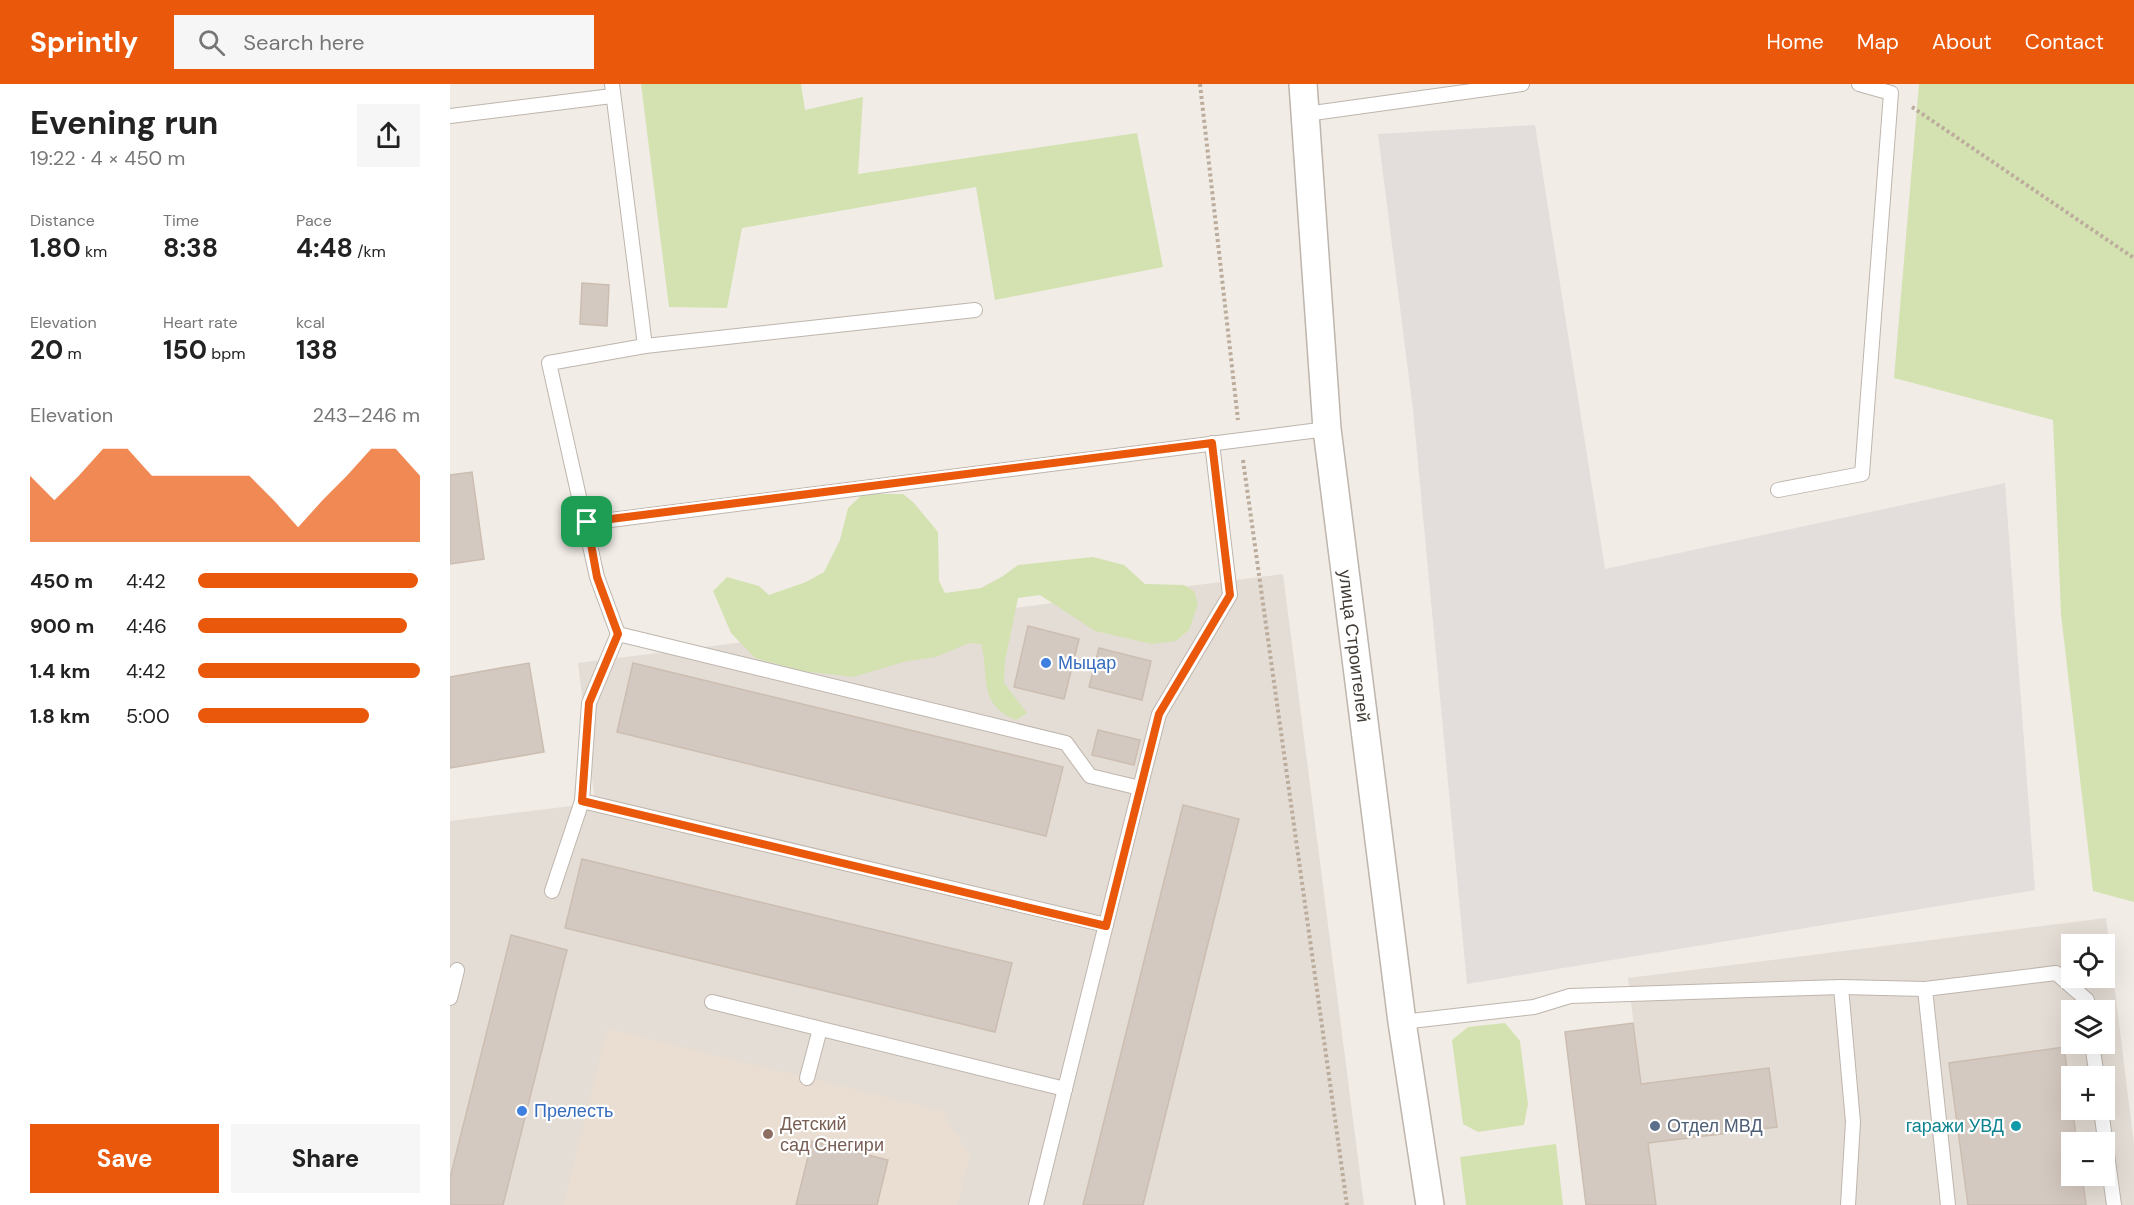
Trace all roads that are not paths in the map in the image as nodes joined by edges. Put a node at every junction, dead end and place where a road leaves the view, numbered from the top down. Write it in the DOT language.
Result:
graph roads {
  1 [pos="1303,84"];
  2 [pos="1522,84"];
  3 [pos="1859,84"];
  4 [pos="612,90"];
  5 [pos="1306,114"];
  6 [pos="450,116"];
  7 [pos="975,310"];
  8 [pos="645,346"];
  9 [pos="1327,429"];
  10 [pos="1212,443"];
  11 [pos="1778,490"];
  12 [pos="587,522"];
  13 [pos="618,634"];
  14 [pos="1140,788"];
  15 [pos="582,801"];
  16 [pos="552,891"];
  17 [pos="1106,926"];
  18 [pos="457,970"];
  19 [pos="1841,987"];
  20 [pos="1925,989"];
  21 [pos="450,998"];
  22 [pos="2086,1000"];
  23 [pos="712,1002"];
  24 [pos="1402,1022"];
  25 [pos="820,1029"];
  26 [pos="807,1078"];
  27 [pos="1065,1089"];
  28 [pos="2102,1120"];
  29 [pos="1036,1205"];
  30 [pos="1430,1205"];
  31 [pos="1848,1205"];
  32 [pos="1948,1205"];
  33 [pos="2114,1205"];
  1 -- 5 [label="street, улица Строителей"];
  2 -- 5 [label="lane"];
  3 -- 11 [label="lane"];
  4 -- 6 [label="lane"];
  4 -- 8 [label="lane"];
  5 -- 9 [label="street, улица Строителей"];
  7 -- 8 [label="lane"];
  8 -- 12 [label="lane"];
  9 -- 10 [label="lane"];
  9 -- 24 [label="street, улица Строителей"];
  10 -- 12 [label="lane"];
  10 -- 14 [label="lane"];
  12 -- 13 [label="lane"];
  13 -- 14 [label="lane"];
  13 -- 15 [label="lane"];
  14 -- 17 [label="lane"];
  15 -- 16 [label="lane"];
  15 -- 17 [label="lane"];
  17 -- 27 [label="lane"];
  18 -- 21 [label="lane"];
  19 -- 20 [label="lane"];
  19 -- 24 [label="lane"];
  19 -- 31 [label="lane"];
  20 -- 22 [label="lane"];
  20 -- 32 [label="lane"];
  23 -- 25 [label="lane"];
  24 -- 30 [label="street, улица Строителей"];
  25 -- 26 [label="lane"];
  25 -- 27 [label="lane"];
  27 -- 29 [label="lane"];
  28 -- 33 [label="lane"];
}
